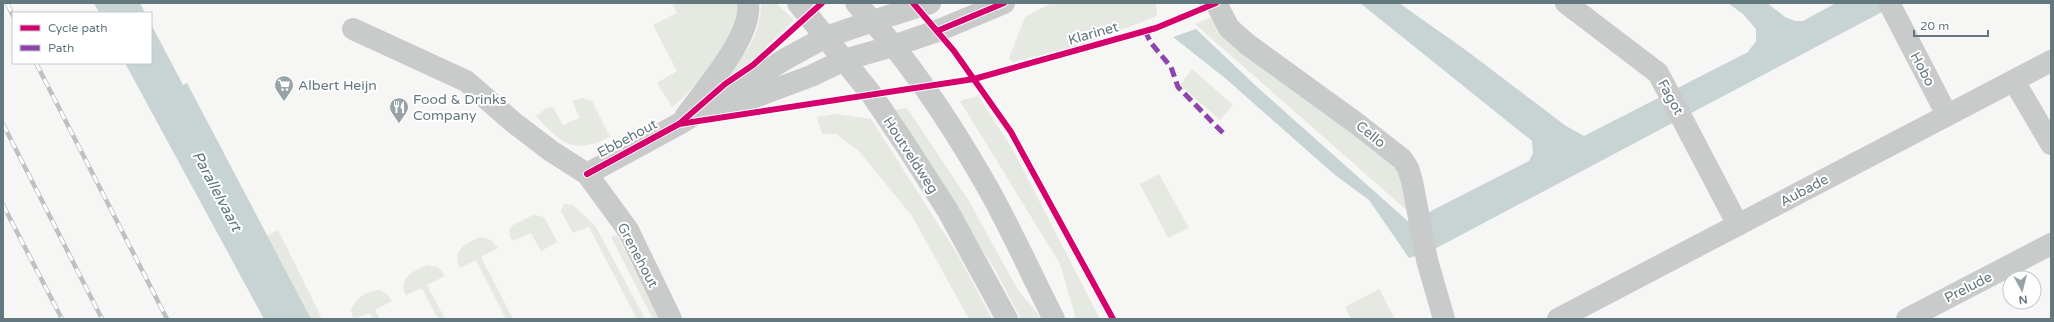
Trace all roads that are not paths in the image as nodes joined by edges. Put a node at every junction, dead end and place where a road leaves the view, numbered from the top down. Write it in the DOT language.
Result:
graph roads {
  1 [pos="748,3"];
  2 [pos="798,3"];
  3 [pos="856,3"];
  4 [pos="930,3"];
  5 [pos="1004,3"];
  6 [pos="1216,3"];
  7 [pos="1566,3"];
  8 [pos="1891,7"];
  9 [pos="873,21"];
  10 [pos="353,29"];
  11 [pos="826,37"];
  12 [pos="893,46"];
  13 [pos="844,60"];
  14 [pos="2051,61"];
  15 [pos="2014,81"];
  16 [pos="1947,115"];
  17 [pos="679,124"];
  18 [pos="2051,144"];
  19 [pos="587,174"];
  20 [pos="1738,225"];
  21 [pos="2051,244"];
  22 [pos="671,319"];
  23 [pos="1007,319"];
  24 [pos="1054,319"];
  25 [pos="1444,319"];
  26 [pos="1558,319"];
  27 [pos="1907,319"];
  1 -- 17 [label="street"];
  2 -- 11 [label="street, Houtveldweg"];
  3 -- 9 [label="street"];
  4 -- 9 [label="street, Ebbehout"];
  5 -- 12 [label="street, Ebbehout"];
  6 -- 25 [label="street, Cello"];
  7 -- 20 [label="street, Fagot"];
  8 -- 16 [label="street, Hobo"];
  9 -- 11 [label="street, Ebbehout"];
  9 -- 12 [label="street"];
  10 -- 19 [label="street, Ebbehout"];
  11 -- 13 [label="street, Houtveldweg"];
  11 -- 17 [label="street, Ebbehout"];
  12 -- 13 [label="street, Ebbehout"];
  12 -- 24 [label="street"];
  13 -- 17 [label="street, Ebbehout"];
  13 -- 23 [label="street, Houtveldweg"];
  14 -- 15 [label="street, Aubade"];
  15 -- 16 [label="street, Aubade"];
  15 -- 18 [label="street"];
  16 -- 20 [label="street, Aubade"];
  17 -- 19 [label="street, Ebbehout"];
  19 -- 22 [label="street, Grenehout"];
  20 -- 26 [label="street, Aubade"];
  21 -- 27 [label="street, Prelude"];
}
